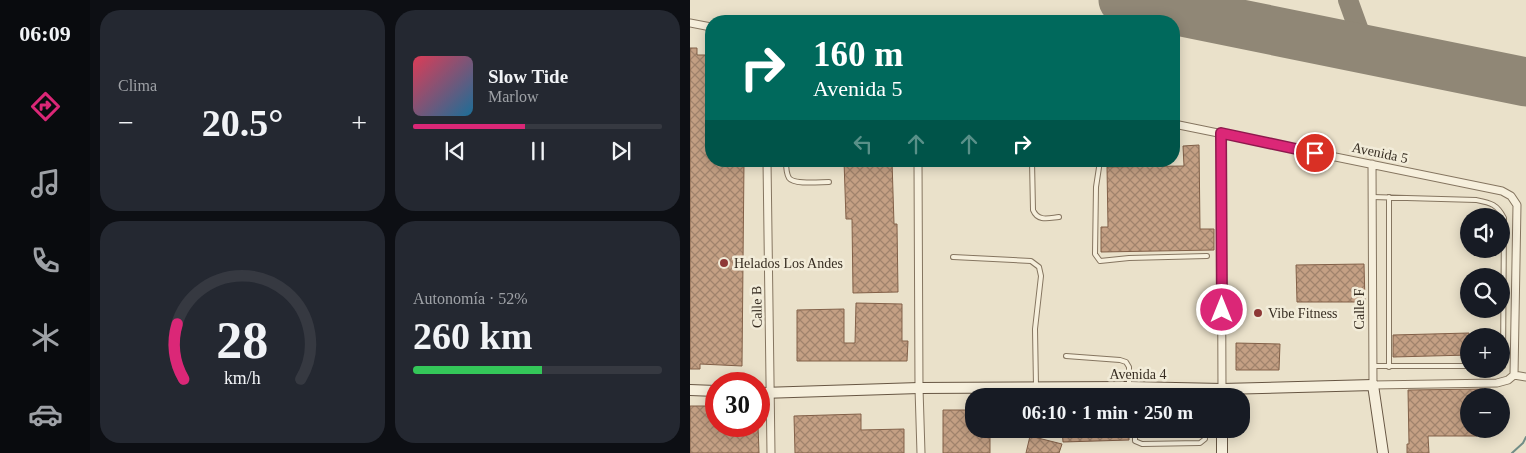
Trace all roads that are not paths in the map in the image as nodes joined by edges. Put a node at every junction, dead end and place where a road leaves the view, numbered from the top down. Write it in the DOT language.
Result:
graph roads {
  1 [pos="690,23"];
  2 [pos="705,26"];
  3 [pos="1180,125"];
  4 [pos="1221,133"];
  5 [pos="1372,164"];
  6 [pos="767,167"];
  7 [pos="786,167"];
  8 [pos="918,167"];
  9 [pos="1032,167"];
  10 [pos="1099,167"];
  11 [pos="829,182"];
  12 [pos="1372,197"];
  13 [pos="1388,197"];
  14 [pos="1059,217"];
  15 [pos="1207,256"];
  16 [pos="954,257"];
  17 [pos="1503,328"];
  18 [pos="1066,356"];
  19 [pos="1373,366"];
  20 [pos="1460,366"];
  21 [pos="1510,366"];
  22 [pos="1514,366"];
  23 [pos="1389,367"];
  24 [pos="1514,375"];
  25 [pos="1526,378"];
  26 [pos="1373,385"];
  27 [pos="919,388"];
  28 [pos="965,388"];
  29 [pos="1036,388"];
  30 [pos="1133,388"];
  31 [pos="1222,388"];
  32 [pos="690,390"];
  33 [pos="705,391"];
  34 [pos="1250,392"];
  35 [pos="771,393"];
  36 [pos="1135,438"];
  37 [pos="1205,438"];
  38 [pos="1222,438"];
  39 [pos="771,453"];
  40 [pos="921,453"];
  41 [pos="1222,453"];
  42 [pos="1384,453"];
  1 -- 2 [label="street"];
  3 -- 4 [label="street, Avenida 5"];
  4 -- 5 [label="street, Avenida 5"];
  4 -- 31 [label="street"];
  5 -- 12 [label="street, Calle F"];
  5 -- 22 [label="street, Avenida 5"];
  6 -- 35 [label="street, Calle B"];
  7 -- 11 [label="lane"];
  8 -- 27 [label="street"];
  9 -- 14 [label="lane"];
  10 -- 15 [label="lane"];
  12 -- 13 [label="lane"];
  12 -- 19 [label="street, Calle F"];
  13 -- 17 [label="lane"];
  13 -- 23 [label="lane"];
  16 -- 29 [label="lane"];
  18 -- 30 [label="lane"];
  19 -- 23 [label="lane"];
  19 -- 26 [label="street, Calle F"];
  20 -- 23 [label="lane"];
  21 -- 22 [label="lane"];
  22 -- 24 [label="street"];
  24 -- 25 [label="street"];
  24 -- 26 [label="street, Avenida 4"];
  26 -- 34 [label="main road, Avenida 4"];
  26 -- 42 [label="main road, Calle F"];
  27 -- 28 [label="main road, Avenida 4"];
  27 -- 35 [label="main road, Avenida 4"];
  27 -- 40 [label="street"];
  32 -- 33 [label="main road"];
  35 -- 39 [label="street, Calle B"];
  36 -- 37 [label="lane"];
  38 -- 41 [label="main road"];
}
